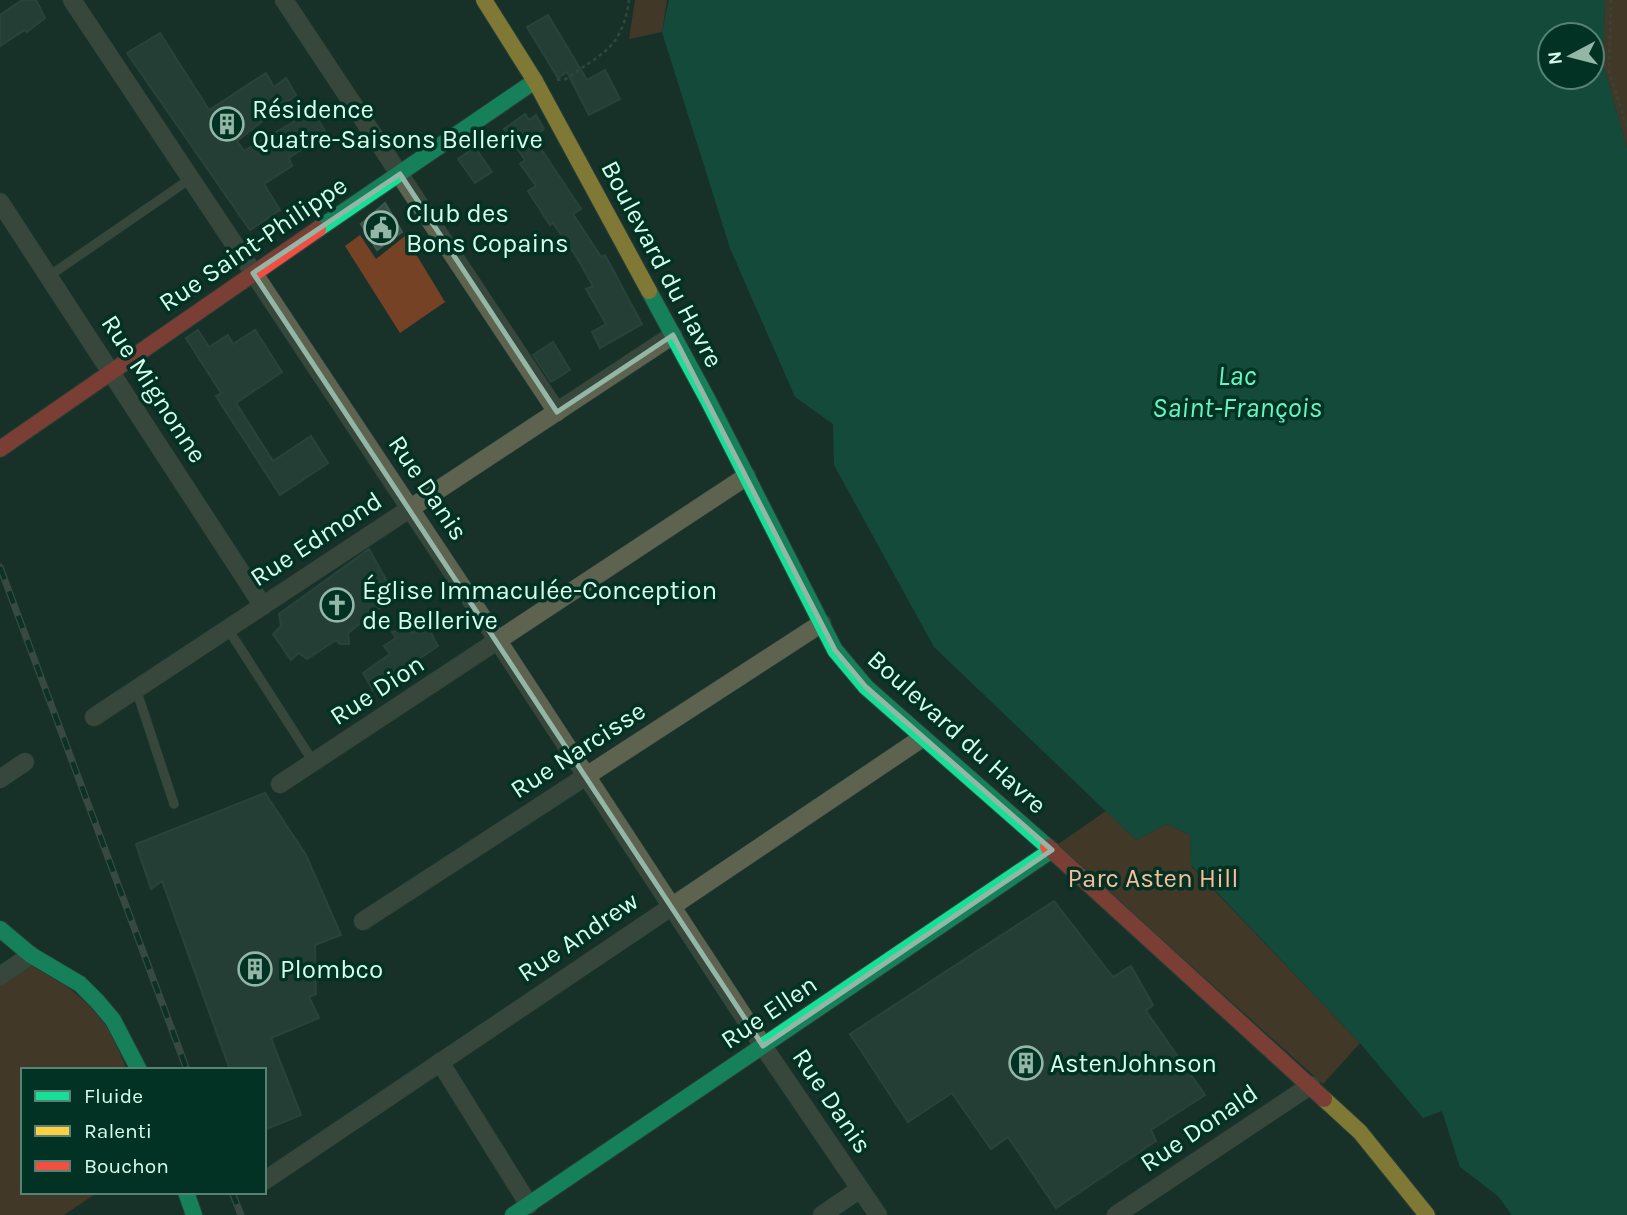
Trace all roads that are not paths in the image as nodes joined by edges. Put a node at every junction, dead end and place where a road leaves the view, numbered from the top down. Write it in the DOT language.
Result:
graph roads {
  1 [pos="72,0"];
  2 [pos="284,0"];
  3 [pos="484,0"];
  4 [pos="536,81"];
  5 [pos="400,174"];
  6 [pos="190,179"];
  7 [pos="0,202"];
  8 [pos="253,274"];
  9 [pos="49,276"];
  10 [pos="673,335"];
  11 [pos="111,370"];
  12 [pos="557,412"];
  13 [pos="0,449"];
  14 [pos="747,476"];
  15 [pos="410,509"];
  16 [pos="263,606"];
  17 [pos="822,623"];
  18 [pos="228,629"];
  19 [pos="498,641"];
  20 [pos="136,689"];
  21 [pos="93,717"];
  22 [pos="922,738"];
  23 [pos="25,762"];
  24 [pos="314,763"];
  25 [pos="587,776"];
  26 [pos="0,779"];
  27 [pos="280,784"];
  28 [pos="174,804"];
  29 [pos="1052,850"];
  30 [pos="671,906"];
  31 [pos="363,921"];
  32 [pos="0,929"];
  33 [pos="32,955"];
  34 [pos="0,976"];
  35 [pos="763,1046"];
  36 [pos="440,1062"];
  37 [pos="138,1068"];
  38 [pos="1311,1085"];
  39 [pos="266,1180"];
  40 [pos="860,1189"];
  41 [pos="187,1194"];
  42 [pos="529,1205"];
  43 [pos="1423,1214"];
  44 [pos="194,1215"];
  45 [pos="513,1215"];
  46 [pos="822,1215"];
  47 [pos="878,1215"];
  48 [pos="1116,1215"];
  1 -- 6 [label="street, Rue Danis"];
  2 -- 5 [label="street"];
  3 -- 4 [label="street, Boulevard du Havre"];
  4 -- 5 [label="street, Rue Saint-Philippe"];
  4 -- 10 [label="street, Boulevard du Havre"];
  5 -- 8 [label="street, Rue Saint-Philippe"];
  5 -- 12 [label="street"];
  6 -- 8 [label="street, Rue Danis"];
  6 -- 9 [label="lane"];
  7 -- 9 [label="street, Rue Mignonne"];
  8 -- 11 [label="street, Rue Saint-Philippe"];
  8 -- 15 [label="street, Rue Danis"];
  9 -- 11 [label="street, Rue Mignonne"];
  10 -- 12 [label="street, Rue Edmond"];
  10 -- 14 [label="street, Boulevard du Havre"];
  11 -- 13 [label="street, Rue Saint-Philippe"];
  11 -- 16 [label="street, Rue Mignonne"];
  12 -- 15 [label="street, Rue Edmond"];
  14 -- 17 [label="street, Boulevard du Havre"];
  14 -- 19 [label="street, Rue Dion"];
  15 -- 16 [label="street, Rue Edmond"];
  15 -- 19 [label="street, Rue Danis"];
  16 -- 18 [label="street, Rue Edmond"];
  17 -- 22 [label="street, Boulevard du Havre"];
  17 -- 25 [label="street, Rue Narcisse"];
  18 -- 20 [label="street, Rue Edmond"];
  18 -- 24 [label="lane"];
  19 -- 24 [label="street, Rue Dion"];
  19 -- 25 [label="street, Rue Danis"];
  20 -- 21 [label="street, Rue Edmond"];
  20 -- 28 [label="lane"];
  22 -- 29 [label="street, Boulevard du Havre"];
  22 -- 30 [label="street, Rue Andrew"];
  23 -- 26 [label="street"];
  24 -- 27 [label="street, Rue Dion"];
  25 -- 30 [label="street, Rue Danis"];
  25 -- 31 [label="street, Rue Narcisse"];
  29 -- 35 [label="street, Rue Ellen"];
  29 -- 38 [label="street, Boulevard du Havre"];
  30 -- 35 [label="street, Rue Danis"];
  30 -- 36 [label="street, Rue Andrew"];
  32 -- 33 [label="street"];
  33 -- 34 [label="street"];
  33 -- 37 [label="street"];
  35 -- 40 [label="street, Rue Danis"];
  35 -- 42 [label="street, Rue Ellen"];
  36 -- 39 [label="street, Rue Andrew"];
  36 -- 42 [label="street"];
  38 -- 43 [label="street, Boulevard du Havre"];
  38 -- 48 [label="street, Rue Donald"];
  40 -- 46 [label="street"];
  40 -- 47 [label="street, Rue Danis"];
  41 -- 44 [label="street"];
  42 -- 45 [label="street, Rue Ellen"];
}
